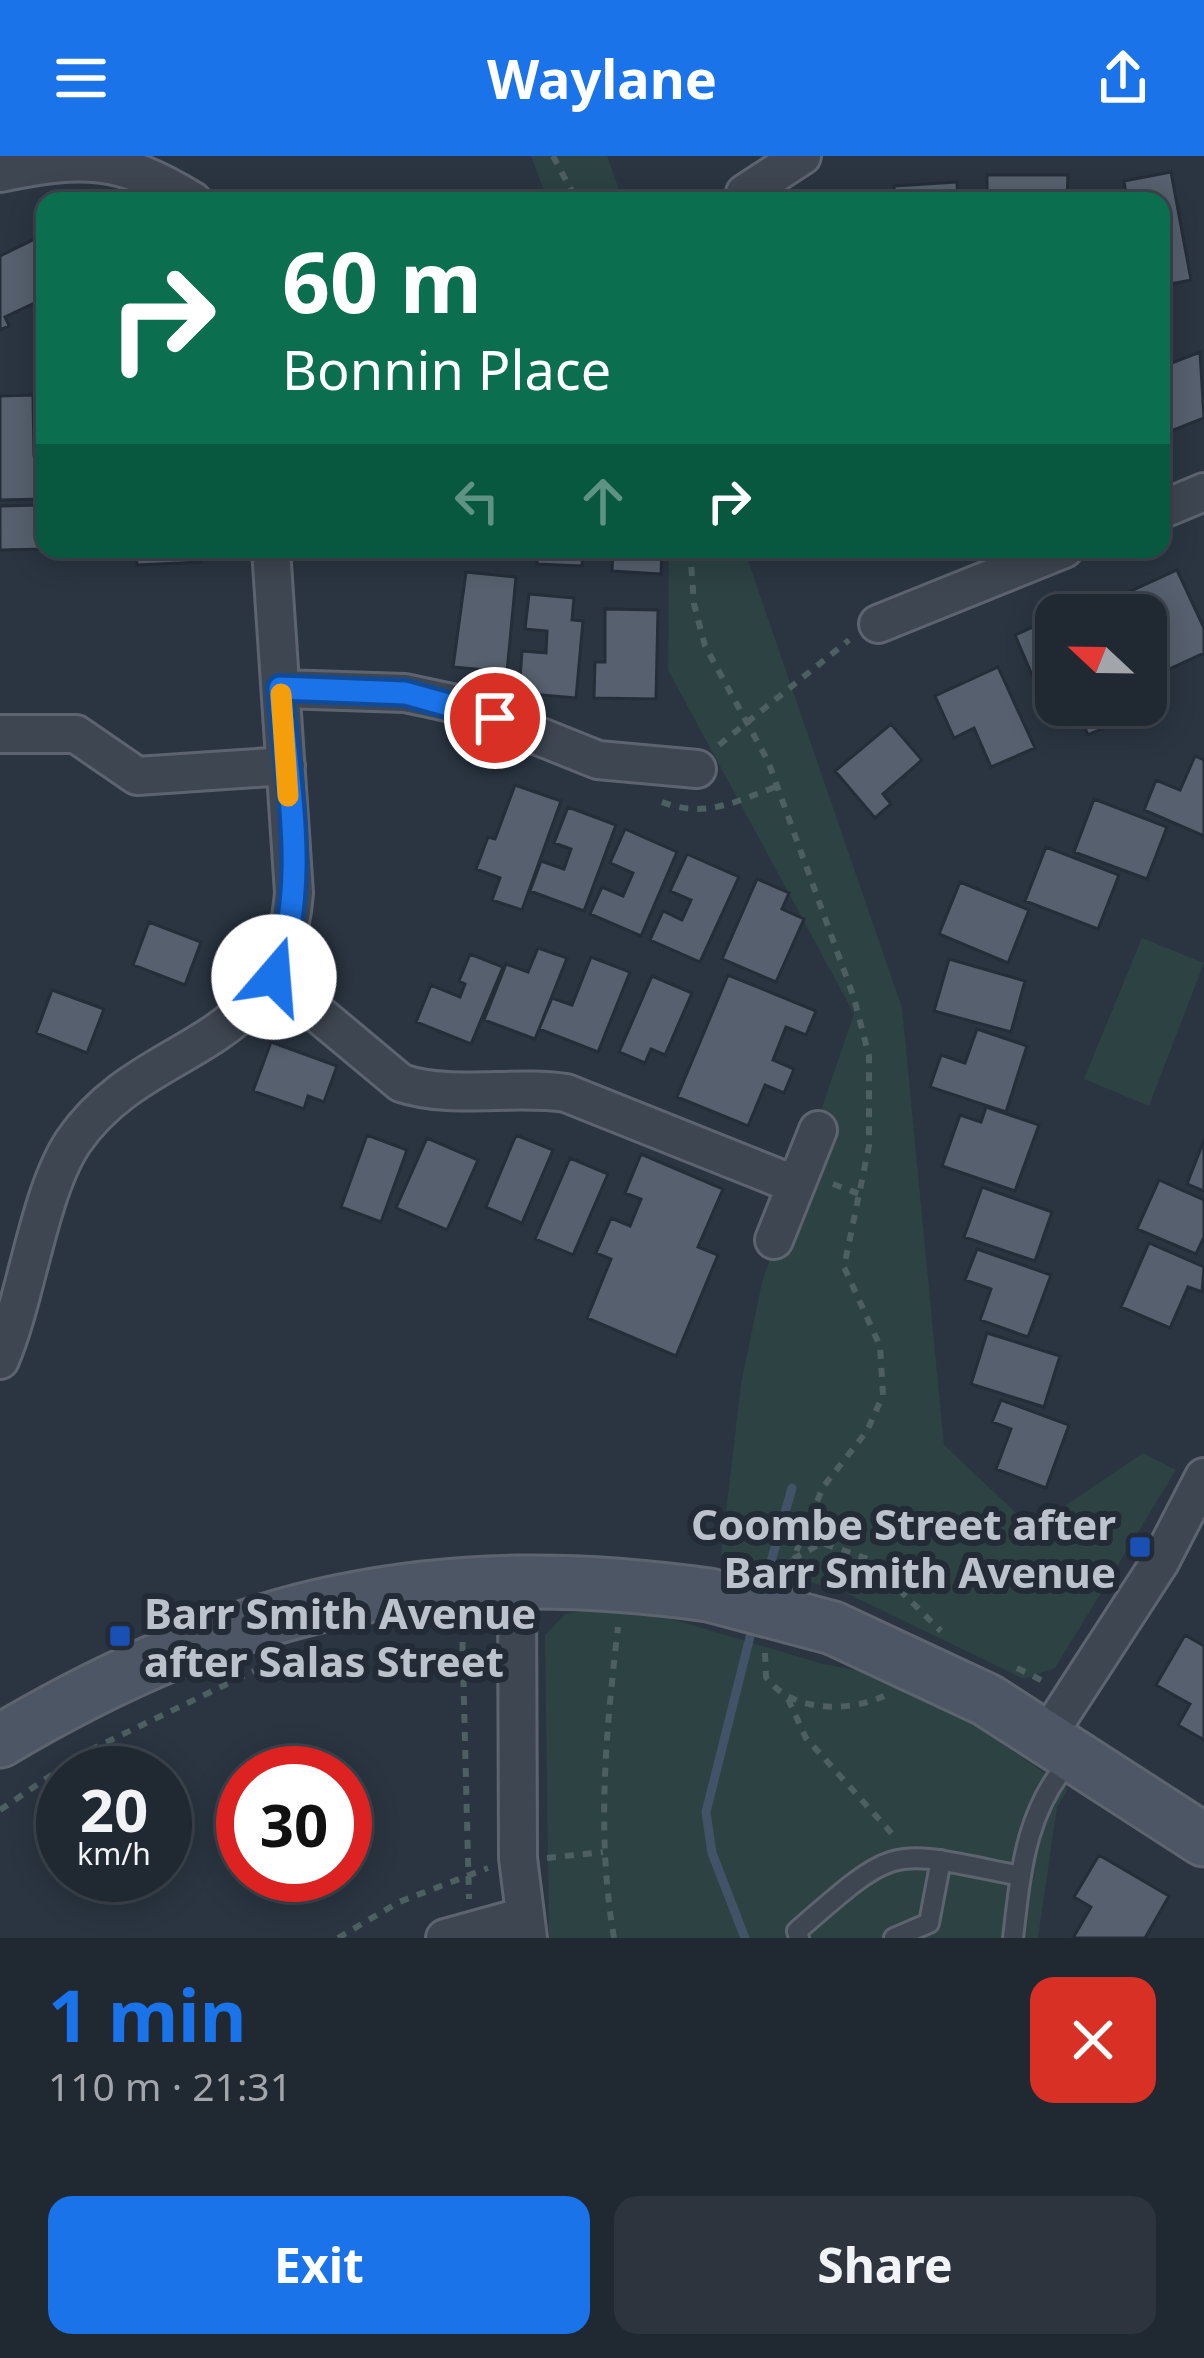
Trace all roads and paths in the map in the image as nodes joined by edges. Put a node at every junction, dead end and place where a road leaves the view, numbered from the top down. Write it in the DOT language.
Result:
graph roads {
  1 [pos="60,156"];
  2 [pos="554,156"];
  3 [pos="802,156"];
  4 [pos="0,173"];
  5 [pos="180,192"];
  6 [pos="572,192"];
  7 [pos="747,192"];
  8 [pos="1204,492"];
  9 [pos="1170,506"];
  10 [pos="272,558"];
  11 [pos="691,558"];
  12 [pos="1042,558"];
  13 [pos="878,624"];
  14 [pos="280,688"];
  15 [pos="747,722"];
  16 [pos="0,734"];
  17 [pos="286,766"];
  18 [pos="697,769"];
  19 [pos="274,977"];
  20 [pos="818,1130"];
  21 [pos="796,1185"];
  22 [pos="774,1240"];
  23 [pos="0,1360"];
  24 [pos="1204,1477"];
  25 [pos="790,1561"];
  26 [pos="784,1581"];
  27 [pos="518,1602"];
  28 [pos="451,1621"];
  29 [pos="462,1622"];
  30 [pos="596,1623"];
  31 [pos="769,1640"];
  32 [pos="953,1643"];
  33 [pos="266,1662"];
  34 [pos="889,1694"];
  35 [pos="788,1699"];
  36 [pos="0,1742"];
  37 [pos="1061,1745"];
  38 [pos="0,1810"];
  39 [pos="1204,1840"];
  40 [pos="603,1852"];
  41 [pos="909,1854"];
  42 [pos="518,1858"];
  43 [pos="941,1860"];
  44 [pos="464,1874"];
  45 [pos="1021,1876"];
  46 [pos="527,1927"];
  47 [pos="457,1934"];
  48 [pos="338,1938"];
  49 [pos="614,1938"];
  50 [pos="799,1938"];
  51 [pos="894,1938"];
  52 [pos="1012,1938"];
  1 -- 4 [label="street"];
  1 -- 5 [label="street"];
  2 -- 6 [label="path"];
  3 -- 7 [label="street"];
  8 -- 9 [label="street"];
  10 -- 14 [label="street"];
  11 -- 15 [label="path"];
  12 -- 13 [label="street"];
  13 -- 15 [label="path"];
  14 -- 17 [label="street"];
  14 -- 18 [label="street"];
  15 -- 18 [label="path"];
  15 -- 25 [label="path"];
  16 -- 17 [label="street"];
  17 -- 19 [label="street"];
  19 -- 21 [label="street"];
  19 -- 23 [label="street"];
  20 -- 21 [label="street"];
  21 -- 22 [label="street"];
  24 -- 37 [label="street"];
  25 -- 26 [label="path"];
  25 -- 32 [label="path"];
  27 -- 29 [label="path"];
  27 -- 36 [label="street"];
  27 -- 37 [label="street, bridge"];
  27 -- 42 [label="street"];
  28 -- 29 [label="path"];
  29 -- 44 [label="path"];
  30 -- 40 [label="path"];
  31 -- 35 [label="path"];
  33 -- 38 [label="path"];
  34 -- 35 [label="path"];
  35 -- 41 [label="path"];
  37 -- 39 [label="street"];
  37 -- 45 [label="lane"];
  40 -- 42 [label="path"];
  40 -- 49 [label="path"];
  41 -- 43 [label="lane"];
  41 -- 50 [label="lane"];
  42 -- 44 [label="path"];
  42 -- 46 [label="street"];
  43 -- 45 [label="lane"];
  43 -- 51 [label="lane"];
  44 -- 47 [label="path"];
  44 -- 48 [label="path"];
  45 -- 52 [label="lane"];
  46 -- 47 [label="street"];
}
